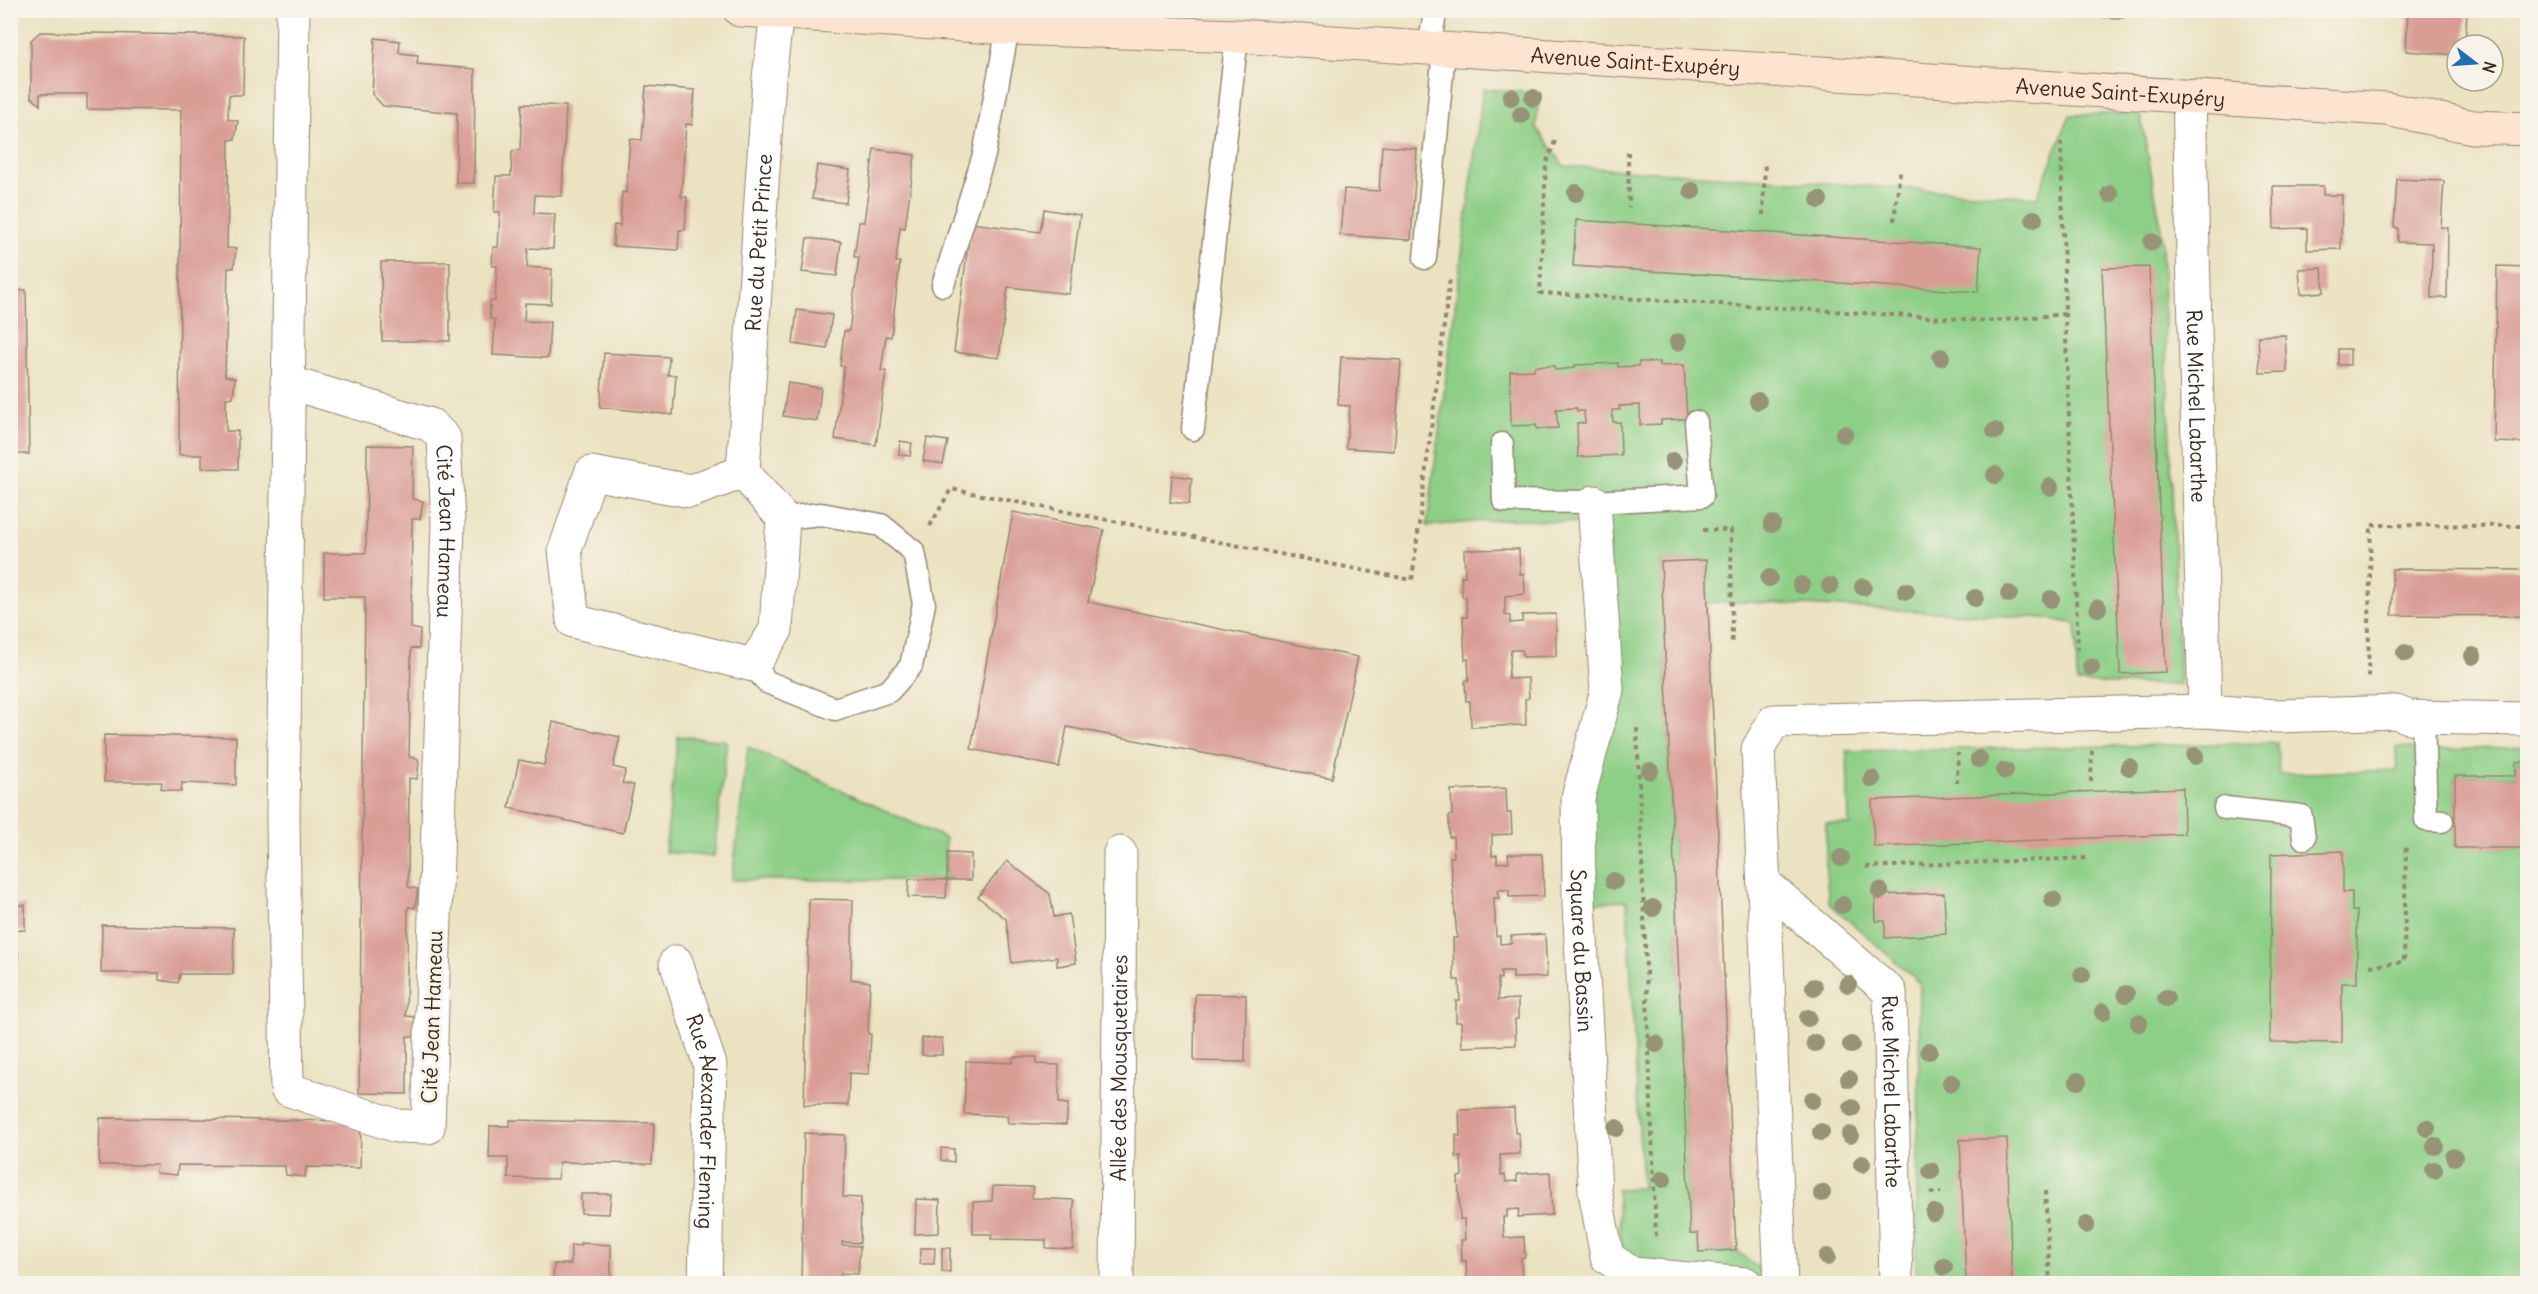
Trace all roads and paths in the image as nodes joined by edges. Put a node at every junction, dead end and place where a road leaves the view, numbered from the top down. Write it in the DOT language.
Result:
graph roads {
  1 [pos="293,10"];
  2 [pos="740,10"];
  3 [pos="1436,10"];
  4 [pos="777,13"];
  5 [pos="1008,28"];
  6 [pos="1237,36"];
  7 [pos="1436,49"];
  8 [pos="2189,98"];
  9 [pos="2528,129"];
  10 [pos="1555,141"];
  11 [pos="2061,142"];
  12 [pos="1628,152"];
  13 [pos="1765,162"];
  14 [pos="1900,171"];
  15 [pos="1629,207"];
  16 [pos="1763,215"];
  17 [pos="1894,221"];
  18 [pos="1425,258"];
  19 [pos="1451,275"];
  20 [pos="943,285"];
  21 [pos="2065,314"];
  22 [pos="287,382"];
  23 [pos="1696,422"];
  24 [pos="1193,429"];
  25 [pos="1502,444"];
  26 [pos="743,472"];
  27 [pos="1594,502"];
  28 [pos="783,519"];
  29 [pos="2528,526"];
  30 [pos="1697,530"];
  31 [pos="914,552"];
  32 [pos="1732,644"];
  33 [pos="2078,650"];
  34 [pos="753,665"];
  35 [pos="2205,711"];
  36 [pos="2368,713"];
  37 [pos="2423,717"];
  38 [pos="2528,719"];
  39 [pos="1636,720"];
  40 [pos="2224,808"];
  41 [pos="2442,820"];
  42 [pos="2406,834"];
  43 [pos="2304,838"];
  44 [pos="1120,853"];
  45 [pos="2087,858"];
  46 [pos="1866,867"];
  47 [pos="1764,883"];
  48 [pos="676,962"];
  49 [pos="2370,966"];
  50 [pos="2045,1191"];
  51 [pos="1658,1276"];
  52 [pos="705,1284"];
  53 [pos="1117,1284"];
  54 [pos="1746,1284"];
  55 [pos="1781,1284"];
  56 [pos="1896,1284"];
  57 [pos="2050,1284"];
  1 -- 22 [label="street, Cité Jean Hameau"];
  2 -- 4 [label="main road, Avenue Saint-Exupéry"];
  3 -- 7 [label="lane"];
  4 -- 5 [label="main road, Avenue Saint-Exupéry"];
  4 -- 26 [label="street, Rue du Petit Prince"];
  5 -- 6 [label="main road, Avenue Saint-Exupéry"];
  5 -- 20 [label="lane"];
  6 -- 7 [label="main road, Avenue Saint-Exupéry"];
  6 -- 24 [label="lane"];
  7 -- 8 [label="main road, Avenue Saint-Exupéry"];
  7 -- 18 [label="lane"];
  8 -- 9 [label="main road, Avenue Saint-Exupéry"];
  8 -- 35 [label="street, Rue Michel Labarthe"];
  10 -- 21 [label="path"];
  11 -- 21 [label="path"];
  12 -- 15 [label="path"];
  13 -- 16 [label="path"];
  14 -- 17 [label="path"];
  19 -- 31 [label="path"];
  21 -- 33 [label="path"];
  22 -- 22 [label="street, Cité Jean Hameau"];
  23 -- 27 [label="lane"];
  25 -- 27 [label="lane"];
  26 -- 28 [label="street"];
  26 -- 34 [label="street"];
  27 -- 51 [label="street, Square du Bassin"];
  28 -- 31 [label="lane"];
  28 -- 34 [label="street"];
  29 -- 36 [label="path"];
  30 -- 32 [label="path"];
  31 -- 34 [label="lane"];
  35 -- 36 [label="street"];
  35 -- 47 [label="street"];
  36 -- 37 [label="street"];
  37 -- 38 [label="street"];
  37 -- 41 [label="lane"];
  39 -- 51 [label="path"];
  40 -- 43 [label="lane"];
  42 -- 49 [label="path"];
  44 -- 53 [label="street, Allée des Mousquetaires"];
  45 -- 46 [label="path"];
  47 -- 55 [label="street"];
  47 -- 56 [label="street, Rue Michel Labarthe"];
  48 -- 52 [label="street, Rue Alexander Fleming"];
  50 -- 57 [label="path"];
  51 -- 54 [label="street, Square du Bassin"];
}
